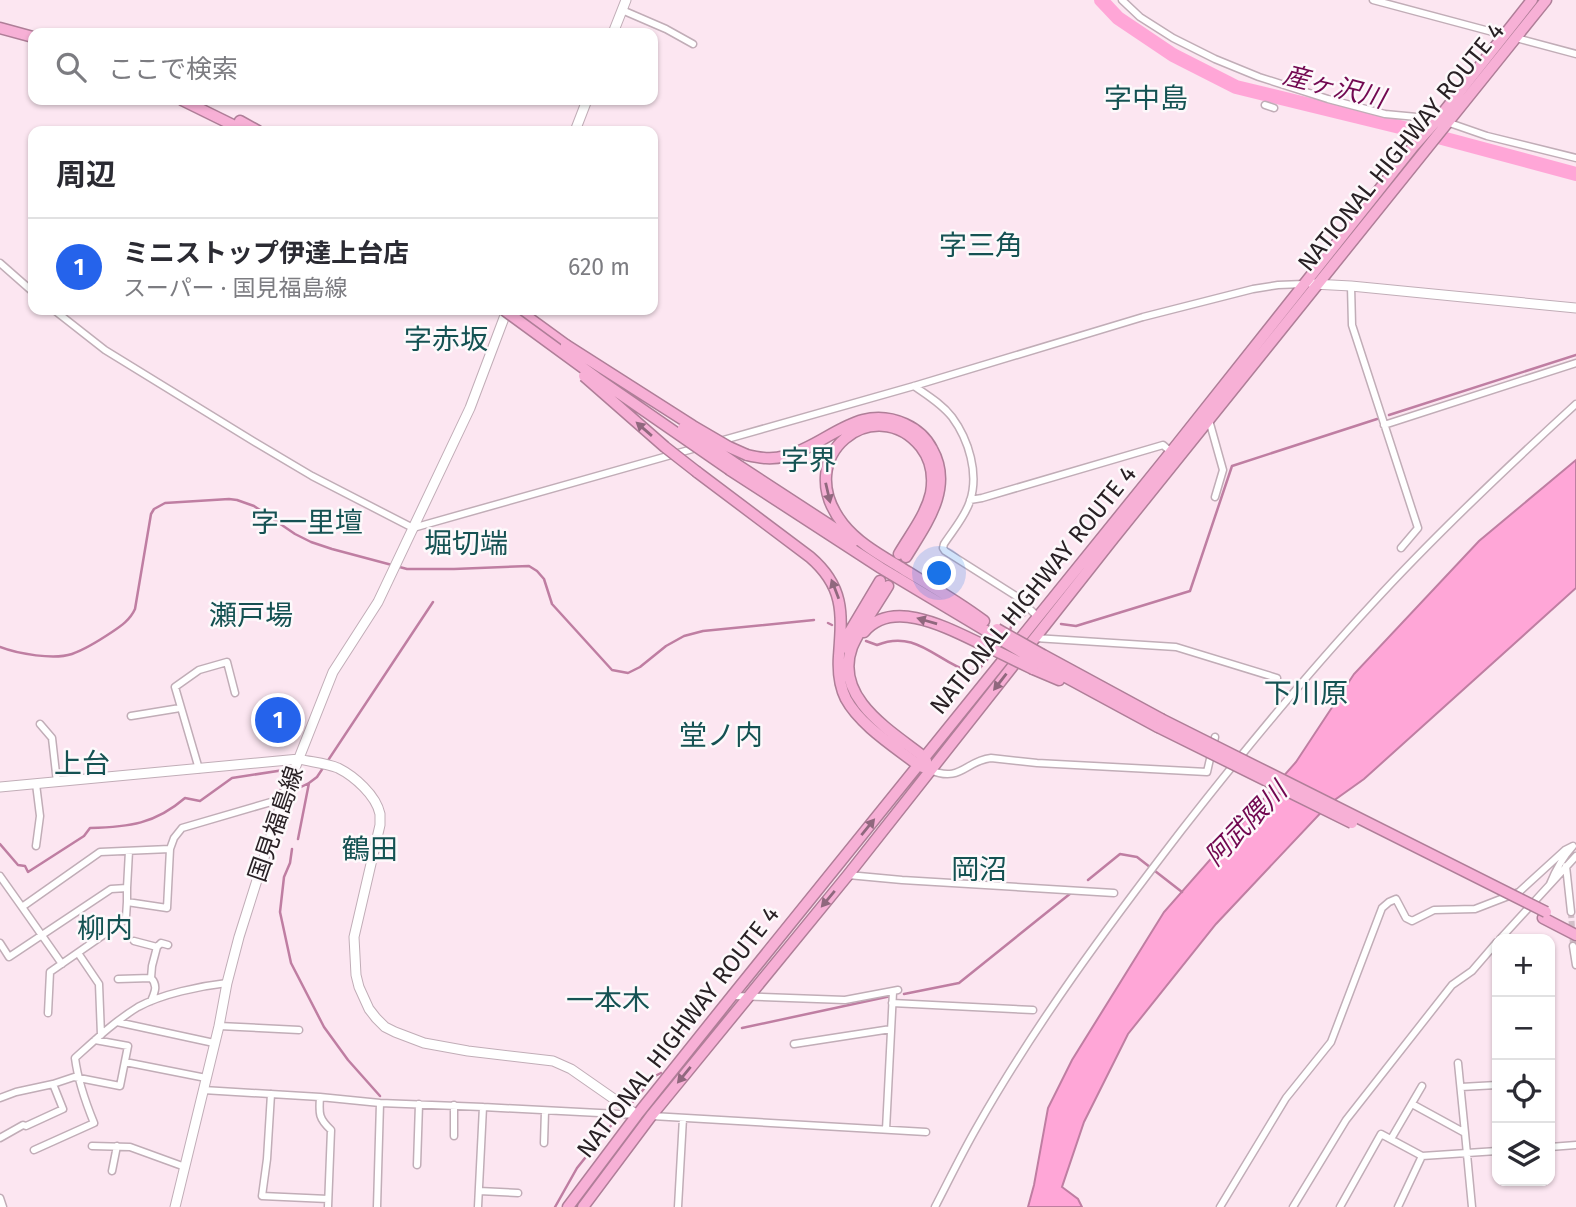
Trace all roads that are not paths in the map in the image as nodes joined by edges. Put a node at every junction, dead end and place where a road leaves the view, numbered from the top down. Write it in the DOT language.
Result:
graph roads {
  1 [pos="626,0"];
  2 [pos="1122,0"];
  3 [pos="1373,0"];
  4 [pos="1532,0"];
  5 [pos="1546,0"];
  6 [pos="622,10"];
  7 [pos="0,28"];
  8 [pos="615,28"];
  9 [pos="0,35"];
  10 [pos="1504,35"];
  11 [pos="28,36"];
  12 [pos="1516,38"];
  13 [pos="28,43"];
  14 [pos="693,44"];
  15 [pos="1576,54"];
  16 [pos="192,105"];
  17 [pos="207,105"];
  18 [pos="585,105"];
  19 [pos="1265,105"];
  20 [pos="1274,108"];
  21 [pos="1442,122"];
  22 [pos="235,126"];
  23 [pos="248,126"];
  24 [pos="577,126"];
  25 [pos="1576,158"];
  26 [pos="0,263"];
  27 [pos="1306,284"];
  28 [pos="1318,284"];
  29 [pos="1351,286"];
  30 [pos="28,288"];
  31 [pos="1576,308"];
  32 [pos="60,315"];
  33 [pos="503,315"];
  34 [pos="512,315"];
  35 [pos="525,315"];
  36 [pos="566,345"];
  37 [pos="554,347"];
  38 [pos="1576,363"];
  39 [pos="914,386"];
  40 [pos="1576,404"];
  41 [pos="1209,420"];
  42 [pos="1384,425"];
  43 [pos="1171,452"];
  44 [pos="733,467"];
  45 [pos="1215,496"];
  46 [pos="970,500"];
  47 [pos="413,528"];
  48 [pos="1401,548"];
  49 [pos="1038,617"];
  50 [pos="984,621"];
  51 [pos="995,632"];
  52 [pos="1030,635"];
  53 [pos="854,644"];
  54 [pos="839,657"];
  55 [pos="1038,662"];
  56 [pos="1277,678"];
  57 [pos="235,693"];
  58 [pos="180,708"];
  59 [pos="131,716"];
  60 [pos="1159,723"];
  61 [pos="40,724"];
  62 [pos="1214,737"];
  63 [pos="299,759"];
  64 [pos="921,761"];
  65 [pos="199,769"];
  66 [pos="930,770"];
  67 [pos="57,782"];
  68 [pos="36,784"];
  69 [pos="0,787"];
  70 [pos="282,801"];
  71 [pos="36,846"];
  72 [pos="170,849"];
  73 [pos="129,851"];
  74 [pos="1576,856"];
  75 [pos="1566,866"];
  76 [pos="848,875"];
  77 [pos="0,876"];
  78 [pos="1550,884"];
  79 [pos="127,888"];
  80 [pos="1114,893"];
  81 [pos="127,902"];
  82 [pos="22,906"];
  83 [pos="1571,912"];
  84 [pos="1544,915"];
  85 [pos="1576,927"];
  86 [pos="1505,934"];
  87 [pos="42,935"];
  88 [pos="1575,940"];
  89 [pos="134,941"];
  90 [pos="0,943"];
  91 [pos="168,945"];
  92 [pos="157,947"];
  93 [pos="1492,949"];
  94 [pos="78,953"];
  95 [pos="62,964"];
  96 [pos="1576,965"];
  97 [pos="151,978"];
  98 [pos="118,979"];
  99 [pos="227,983"];
  100 [pos="732,996"];
  101 [pos="747,996"];
  102 [pos="151,1001"];
  103 [pos="892,1003"];
  104 [pos="1033,1010"];
  105 [pos="48,1013"];
  106 [pos="117,1023"];
  107 [pos="219,1026"];
  108 [pos="891,1029"];
  109 [pos="299,1030"];
  110 [pos="98,1037"];
  111 [pos="215,1043"];
  112 [pos="794,1044"];
  113 [pos="125,1062"];
  114 [pos="1458,1063"];
  115 [pos="78,1078"];
  116 [pos="206,1078"];
  117 [pos="53,1084"];
  118 [pos="1492,1085"];
  119 [pos="1422,1086"];
  120 [pos="1461,1087"];
  121 [pos="203,1090"];
  122 [pos="271,1094"];
  123 [pos="320,1097"];
  124 [pos="0,1098"];
  125 [pos="380,1103"];
  126 [pos="419,1104"];
  127 [pos="1412,1104"];
  128 [pos="454,1105"];
  129 [pos="483,1107"];
  130 [pos="545,1111"];
  131 [pos="637,1115"];
  132 [pos="651,1116"];
  133 [pos="683,1118"];
  134 [pos="886,1130"];
  135 [pos="926,1132"];
  136 [pos="1465,1133"];
  137 [pos="454,1136"];
  138 [pos="0,1138"];
  139 [pos="1391,1139"];
  140 [pos="544,1143"];
  141 [pos="1576,1145"];
  142 [pos="92,1146"];
  143 [pos="117,1146"];
  144 [pos="1555,1147"];
  145 [pos="34,1150"];
  146 [pos="1492,1151"];
  147 [pos="1467,1153"];
  148 [pos="1422,1156"];
  149 [pos="418,1165"];
  150 [pos="185,1167"];
  151 [pos="112,1171"];
  152 [pos="479,1191"];
  153 [pos="518,1193"];
  154 [pos="0,1198"];
  155 [pos="328,1203"];
  156 [pos="3,1207"];
  157 [pos="175,1207"];
  158 [pos="377,1207"];
  159 [pos="478,1207"];
  160 [pos="568,1207"];
  161 [pos="583,1207"];
  162 [pos="678,1207"];
  163 [pos="935,1207"];
  164 [pos="1220,1207"];
  165 [pos="1293,1207"];
  166 [pos="1340,1207"];
  167 [pos="1398,1207"];
  168 [pos="1472,1207"];
  1 -- 6 [label="street"];
  2 -- 21 [label="street"];
  3 -- 10 [label="street"];
  4 -- 10 [label="highway, NATIONAL HIGHWAY ROUTE 4"];
  5 -- 12 [label="highway, NATIONAL HIGHWAY ROUTE 4"];
  6 -- 8 [label="street"];
  6 -- 14 [label="street"];
  7 -- 11 [label="highway"];
  9 -- 13 [label="highway"];
  10 -- 21 [label="highway, NATIONAL HIGHWAY ROUTE 4"];
  12 -- 15 [label="street"];
  12 -- 21 [label="highway, NATIONAL HIGHWAY ROUTE 4"];
  16 -- 22 [label="highway"];
  17 -- 23 [label="highway"];
  18 -- 24 [label="street"];
  19 -- 20 [label="street"];
  21 -- 25 [label="street"];
  21 -- 27 [label="highway, NATIONAL HIGHWAY ROUTE 4"];
  21 -- 28 [label="highway, NATIONAL HIGHWAY ROUTE 4"];
  26 -- 30 [label="street"];
  27 -- 28 [label="street"];
  27 -- 39 [label="street"];
  27 -- 43 [label="highway, NATIONAL HIGHWAY ROUTE 4"];
  28 -- 29 [label="street"];
  28 -- 41 [label="highway, NATIONAL HIGHWAY ROUTE 4"];
  29 -- 31 [label="street"];
  29 -- 42 [label="street"];
  32 -- 47 [label="street"];
  33 -- 47 [label="street, 国見福島線"];
  34 -- 37 [label="highway, bridge"];
  35 -- 36 [label="highway"];
  36 -- 44 [label="highway, bridge"];
  36 -- 50 [label="highway, one-way, bridge"];
  37 -- 44 [label="highway, bridge"];
  54 -- 37 [label="highway, one-way, bridge"];
  38 -- 42 [label="street"];
  39 -- 46 [label="street"];
  39 -- 47 [label="street"];
  40 -- 163 [label="street"];
  41 -- 45 [label="street"];
  41 -- 52 [label="highway, NATIONAL HIGHWAY ROUTE 4"];
  42 -- 48 [label="street"];
  43 -- 46 [label="street"];
  43 -- 49 [label="highway, NATIONAL HIGHWAY ROUTE 4"];
  44 -- 50 [label="highway"];
  44 -- 51 [label="highway"];
  46 -- 49 [label="street"];
  47 -- 63 [label="street, 国見福島線"];
  49 -- 52 [label="highway, NATIONAL HIGHWAY ROUTE 4"];
  50 -- 51 [label="highway"];
  51 -- 55 [label="highway, bridge"];
  52 -- 56 [label="street"];
  52 -- 64 [label="highway, NATIONAL HIGHWAY ROUTE 4"];
  52 -- 66 [label="highway, NATIONAL HIGHWAY ROUTE 4, one-way"];
  53 -- 54 [label="highway"];
  55 -- 53 [label="highway, one-way, bridge"];
  53 -- 64 [label="highway"];
  54 -- 64 [label="highway"];
  55 -- 60 [label="highway"];
  55 -- 60 [label="highway"];
  57 -- 58 [label="street"];
  58 -- 59 [label="street"];
  58 -- 65 [label="street"];
  60 -- 84 [label="highway, bridge"];
  61 -- 67 [label="street"];
  62 -- 66 [label="street"];
  63 -- 65 [label="street"];
  63 -- 70 [label="street, 国見福島線"];
  63 -- 131 [label="street"];
  64 -- 66 [label="highway"];
  100 -- 64 [label="highway, NATIONAL HIGHWAY ROUTE 4, one-way"];
  65 -- 67 [label="street"];
  66 -- 76 [label="highway, NATIONAL HIGHWAY ROUTE 4"];
  67 -- 68 [label="street"];
  68 -- 69 [label="street"];
  68 -- 71 [label="street"];
  70 -- 72 [label="street"];
  70 -- 99 [label="street, 国見福島線"];
  72 -- 73 [label="street"];
  72 -- 81 [label="street"];
  73 -- 79 [label="street"];
  73 -- 82 [label="street"];
  74 -- 75 [label="street"];
  75 -- 78 [label="street"];
  75 -- 83 [label="street"];
  76 -- 80 [label="street"];
  76 -- 101 [label="highway, NATIONAL HIGHWAY ROUTE 4, one-way"];
  77 -- 82 [label="street"];
  78 -- 86 [label="street"];
  78 -- 164 [label="street"];
  79 -- 81 [label="street"];
  79 -- 87 [label="street"];
  81 -- 94 [label="street"];
  82 -- 87 [label="street"];
  84 -- 85 [label="highway"];
  84 -- 88 [label="highway"];
  87 -- 90 [label="street"];
  87 -- 95 [label="street"];
  88 -- 96 [label="street"];
  89 -- 92 [label="street"];
  91 -- 92 [label="street"];
  92 -- 97 [label="street"];
  93 -- 165 [label="street"];
  94 -- 95 [label="street"];
  94 -- 110 [label="street"];
  95 -- 105 [label="street"];
  97 -- 98 [label="street"];
  97 -- 102 [label="street"];
  99 -- 102 [label="street"];
  99 -- 107 [label="street, 国見福島線"];
  100 -- 101 [label="street"];
  100 -- 131 [label="highway, NATIONAL HIGHWAY ROUTE 4"];
  101 -- 103 [label="street"];
  101 -- 132 [label="highway, NATIONAL HIGHWAY ROUTE 4, one-way"];
  102 -- 106 [label="street"];
  103 -- 104 [label="street"];
  103 -- 108 [label="street"];
  106 -- 110 [label="street"];
  106 -- 111 [label="street"];
  107 -- 109 [label="street"];
  107 -- 111 [label="street, 国見福島線"];
  108 -- 112 [label="street"];
  108 -- 134 [label="street"];
  110 -- 113 [label="street"];
  110 -- 115 [label="street"];
  111 -- 116 [label="street, 国見福島線"];
  113 -- 115 [label="street"];
  113 -- 116 [label="street"];
  114 -- 120 [label="street"];
  115 -- 117 [label="street"];
  115 -- 145 [label="street"];
  116 -- 121 [label="street, 国見福島線"];
  117 -- 124 [label="street"];
  117 -- 138 [label="street"];
  118 -- 120 [label="street"];
  119 -- 127 [label="street"];
  120 -- 136 [label="street"];
  121 -- 122 [label="street"];
  121 -- 150 [label="street, 国見福島線"];
  122 -- 123 [label="street"];
  122 -- 155 [label="street"];
  123 -- 125 [label="street"];
  123 -- 155 [label="street"];
  125 -- 126 [label="street"];
  125 -- 158 [label="street"];
  126 -- 128 [label="street"];
  126 -- 149 [label="street"];
  127 -- 136 [label="street"];
  127 -- 139 [label="street"];
  128 -- 129 [label="street"];
  128 -- 137 [label="street"];
  129 -- 130 [label="street"];
  129 -- 152 [label="street"];
  130 -- 131 [label="street"];
  130 -- 140 [label="street"];
  131 -- 132 [label="street"];
  131 -- 160 [label="highway, NATIONAL HIGHWAY ROUTE 4"];
  132 -- 133 [label="street"];
  132 -- 161 [label="highway, NATIONAL HIGHWAY ROUTE 4"];
  133 -- 134 [label="street"];
  133 -- 162 [label="street"];
  134 -- 135 [label="street"];
  136 -- 147 [label="street"];
  139 -- 148 [label="street"];
  139 -- 166 [label="street"];
  141 -- 144 [label="street"];
  142 -- 143 [label="street"];
  143 -- 150 [label="street"];
  143 -- 151 [label="street"];
  146 -- 147 [label="street"];
  147 -- 148 [label="street"];
  147 -- 168 [label="street"];
  148 -- 167 [label="street"];
  150 -- 157 [label="street, 国見福島線"];
  152 -- 153 [label="street"];
  152 -- 159 [label="street"];
  154 -- 156 [label="street"];
}
